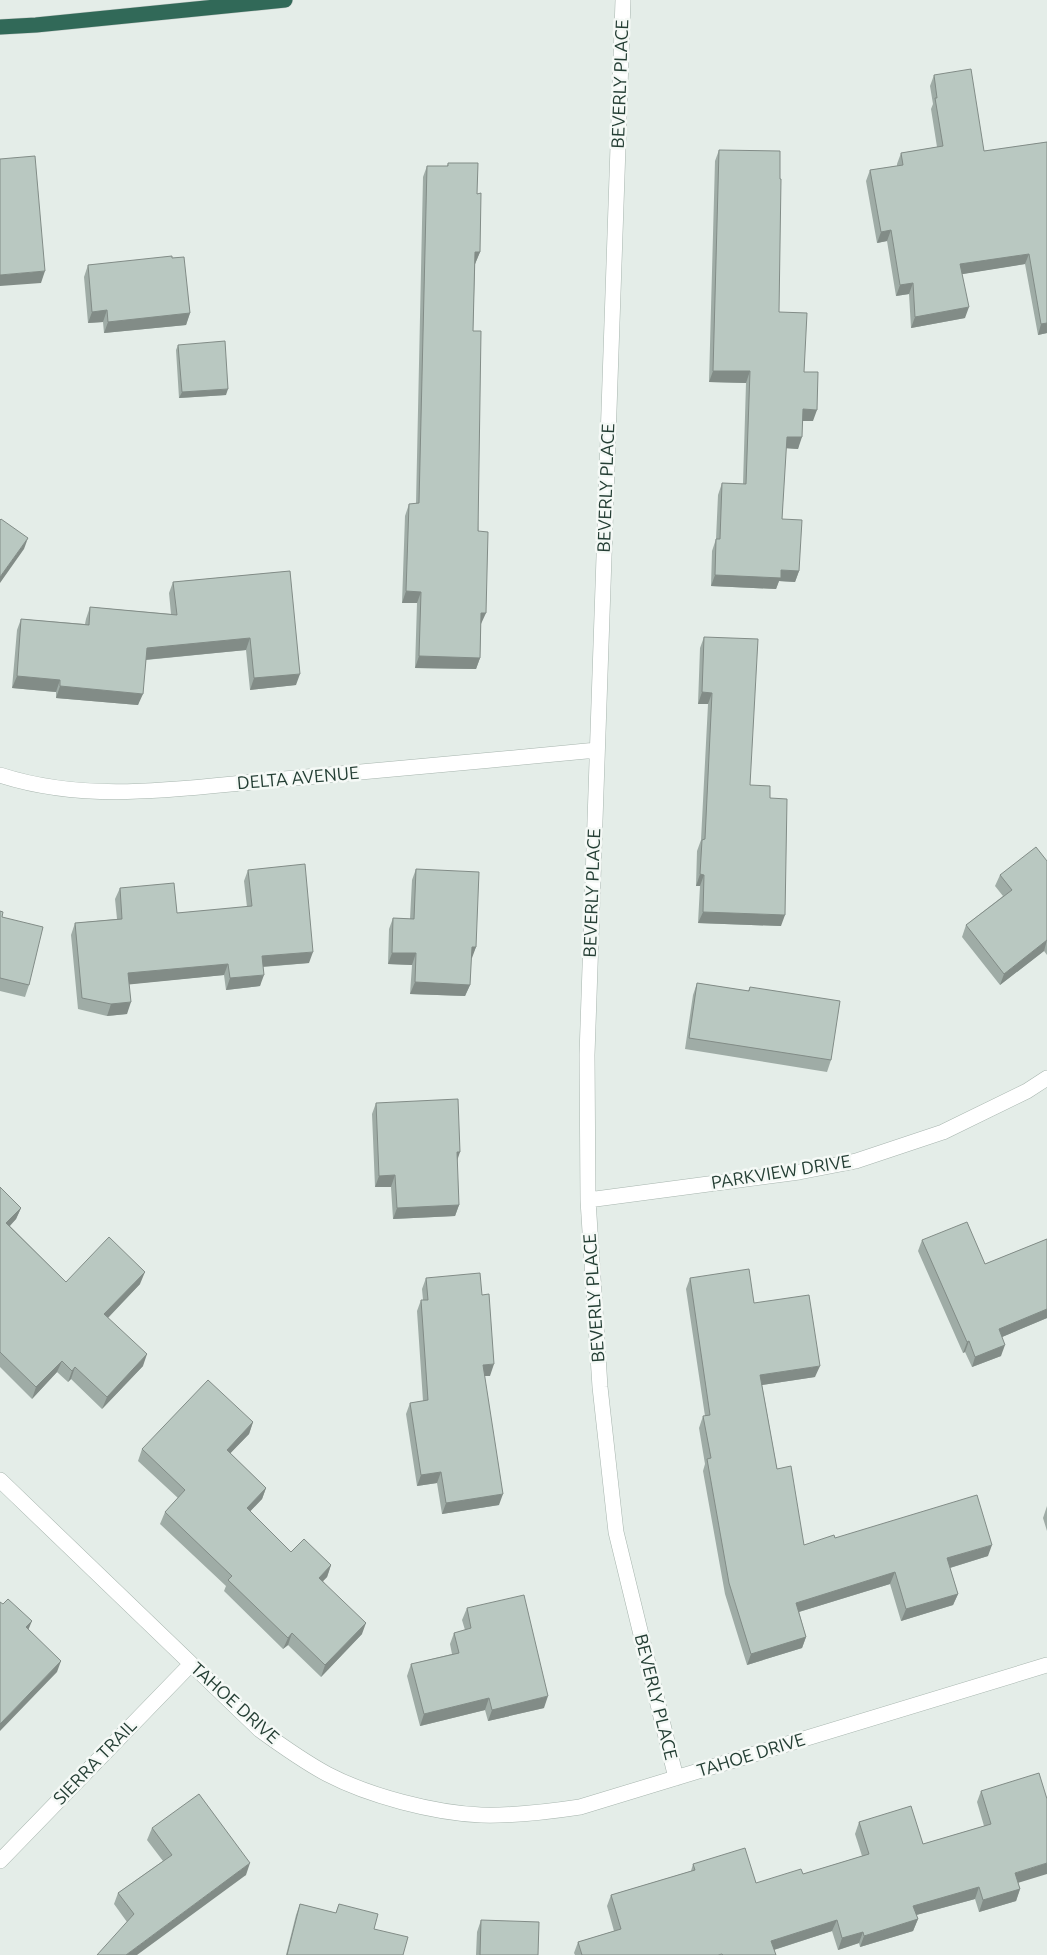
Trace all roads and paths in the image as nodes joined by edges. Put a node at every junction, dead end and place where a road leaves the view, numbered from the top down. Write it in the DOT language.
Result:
graph roads {
  1 [pos="285,0"];
  2 [pos="623,0"];
  3 [pos="0,27"];
  4 [pos="597,750"];
  5 [pos="0,775"];
  6 [pos="1047,1078"];
  7 [pos="588,1200"];
  8 [pos="0,1480"];
  9 [pos="191,1664"];
  10 [pos="1047,1665"];
  11 [pos="676,1778"];
  12 [pos="0,1861"];
  1 -- 3 [label="highway"];
  2 -- 4 [label="street, BEVERLY PLACE"];
  4 -- 5 [label="street, DELTA AVENUE"];
  4 -- 7 [label="street, BEVERLY PLACE"];
  6 -- 7 [label="street, PARKVIEW DRIVE"];
  7 -- 11 [label="street, BEVERLY PLACE"];
  8 -- 9 [label="street, TAHOE DRIVE"];
  9 -- 11 [label="street, TAHOE DRIVE"];
  9 -- 12 [label="street, SIERRA TRAIL"];
  10 -- 11 [label="street, TAHOE DRIVE"];
}
